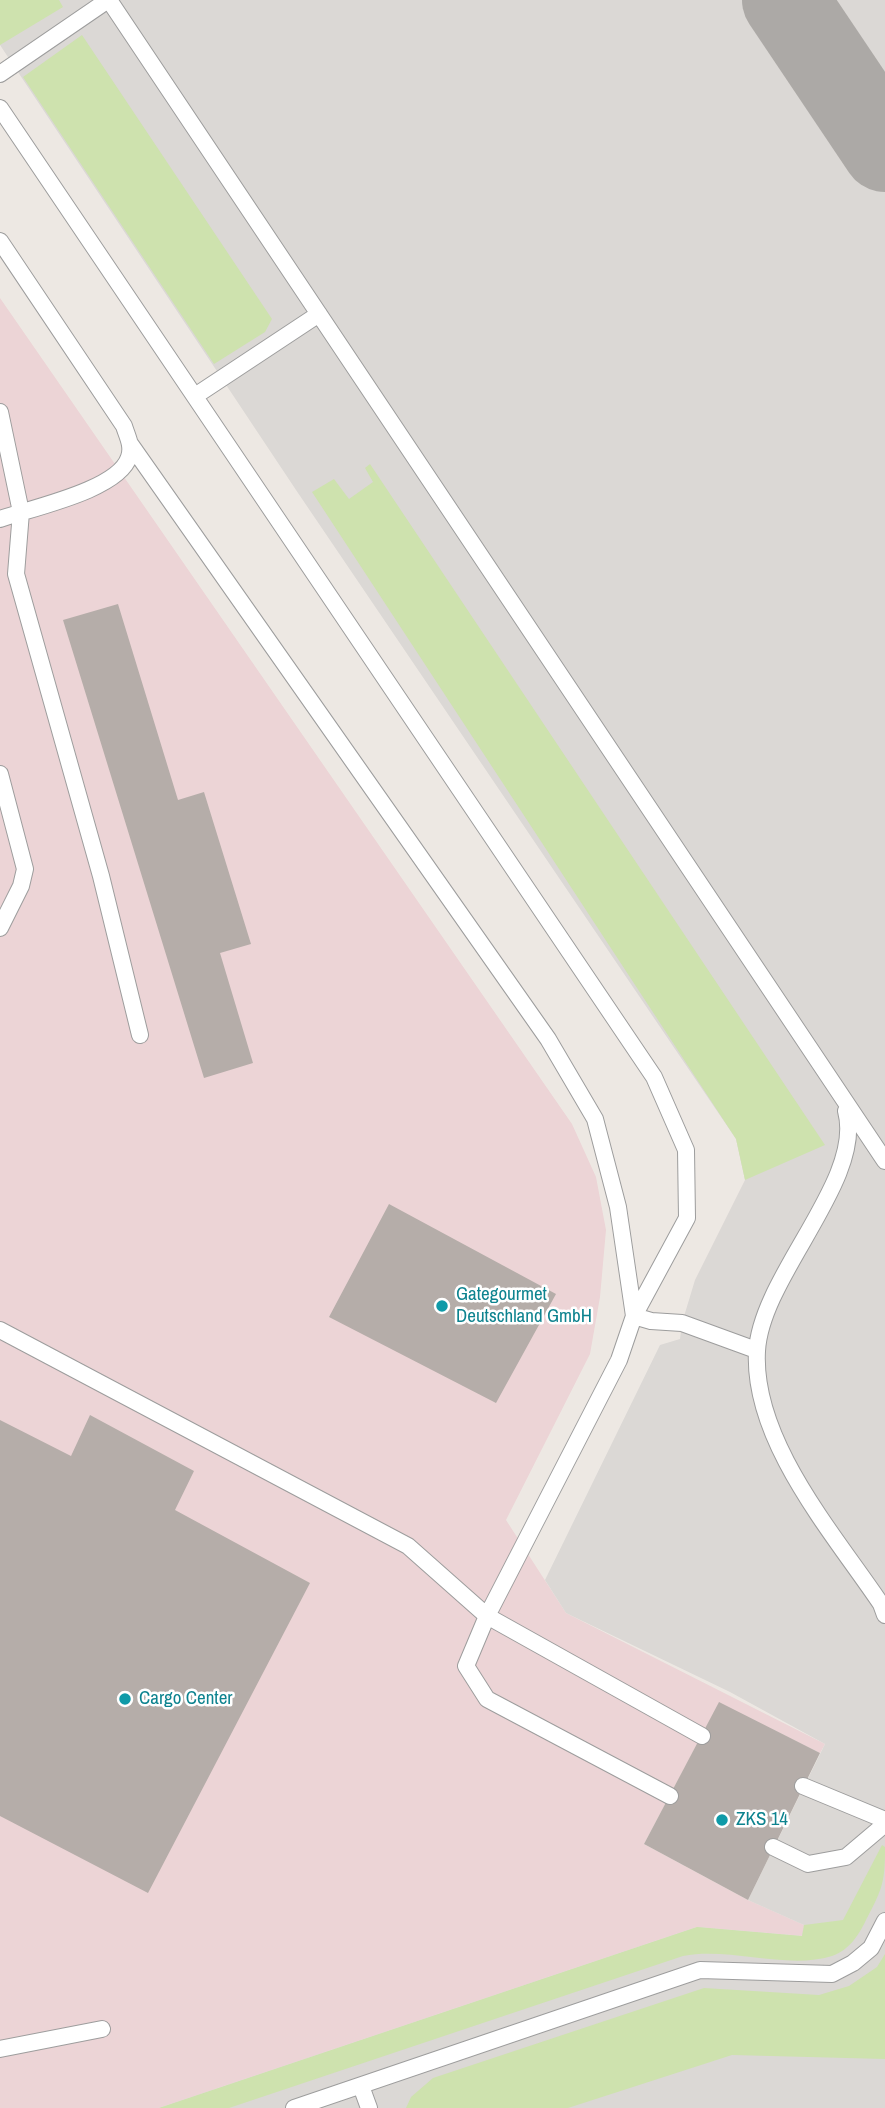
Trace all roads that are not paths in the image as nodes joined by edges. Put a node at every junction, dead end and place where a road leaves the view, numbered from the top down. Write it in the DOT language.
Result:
graph roads {
  1 [pos="108,0"];
  2 [pos="0,74"];
  3 [pos="0,108"];
  4 [pos="0,241"];
  5 [pos="319,314"];
  6 [pos="195,396"];
  7 [pos="0,412"];
  8 [pos="131,445"];
  9 [pos="21,512"];
  10 [pos="0,519"];
  11 [pos="0,774"];
  12 [pos="0,928"];
  13 [pos="140,1035"];
  14 [pos="842,1095"];
  15 [pos="885,1161"];
  16 [pos="634,1316"];
  17 [pos="0,1330"];
  18 [pos="757,1350"];
  19 [pos="884,1609"];
  20 [pos="487,1616"];
  21 [pos="702,1736"];
  22 [pos="808,1789"];
  23 [pos="670,1796"];
  24 [pos="885,1822"];
  25 [pos="773,1847"];
  26 [pos="885,1921"];
  27 [pos="102,2029"];
  28 [pos="0,2049"];
  29 [pos="361,2086"];
  30 [pos="294,2108"];
  31 [pos="369,2108"];
  1 -- 2 [label="lane"];
  1 -- 5 [label="lane"];
  3 -- 6 [label="lane"];
  4 -- 8 [label="lane"];
  5 -- 6 [label="lane"];
  5 -- 14 [label="lane"];
  6 -- 16 [label="lane"];
  7 -- 9 [label="lane"];
  8 -- 9 [label="lane"];
  8 -- 16 [label="lane"];
  9 -- 10 [label="lane"];
  9 -- 13 [label="lane"];
  11 -- 12 [label="lane"];
  14 -- 15 [label="lane"];
  14 -- 18 [label="lane"];
  16 -- 18 [label="lane"];
  16 -- 20 [label="lane"];
  17 -- 20 [label="lane"];
  18 -- 19 [label="lane"];
  20 -- 21 [label="lane"];
  20 -- 23 [label="lane"];
  22 -- 24 [label="lane"];
  24 -- 25 [label="lane"];
  26 -- 29 [label="lane"];
  27 -- 28 [label="lane"];
  29 -- 30 [label="lane"];
  29 -- 31 [label="lane"];
}
